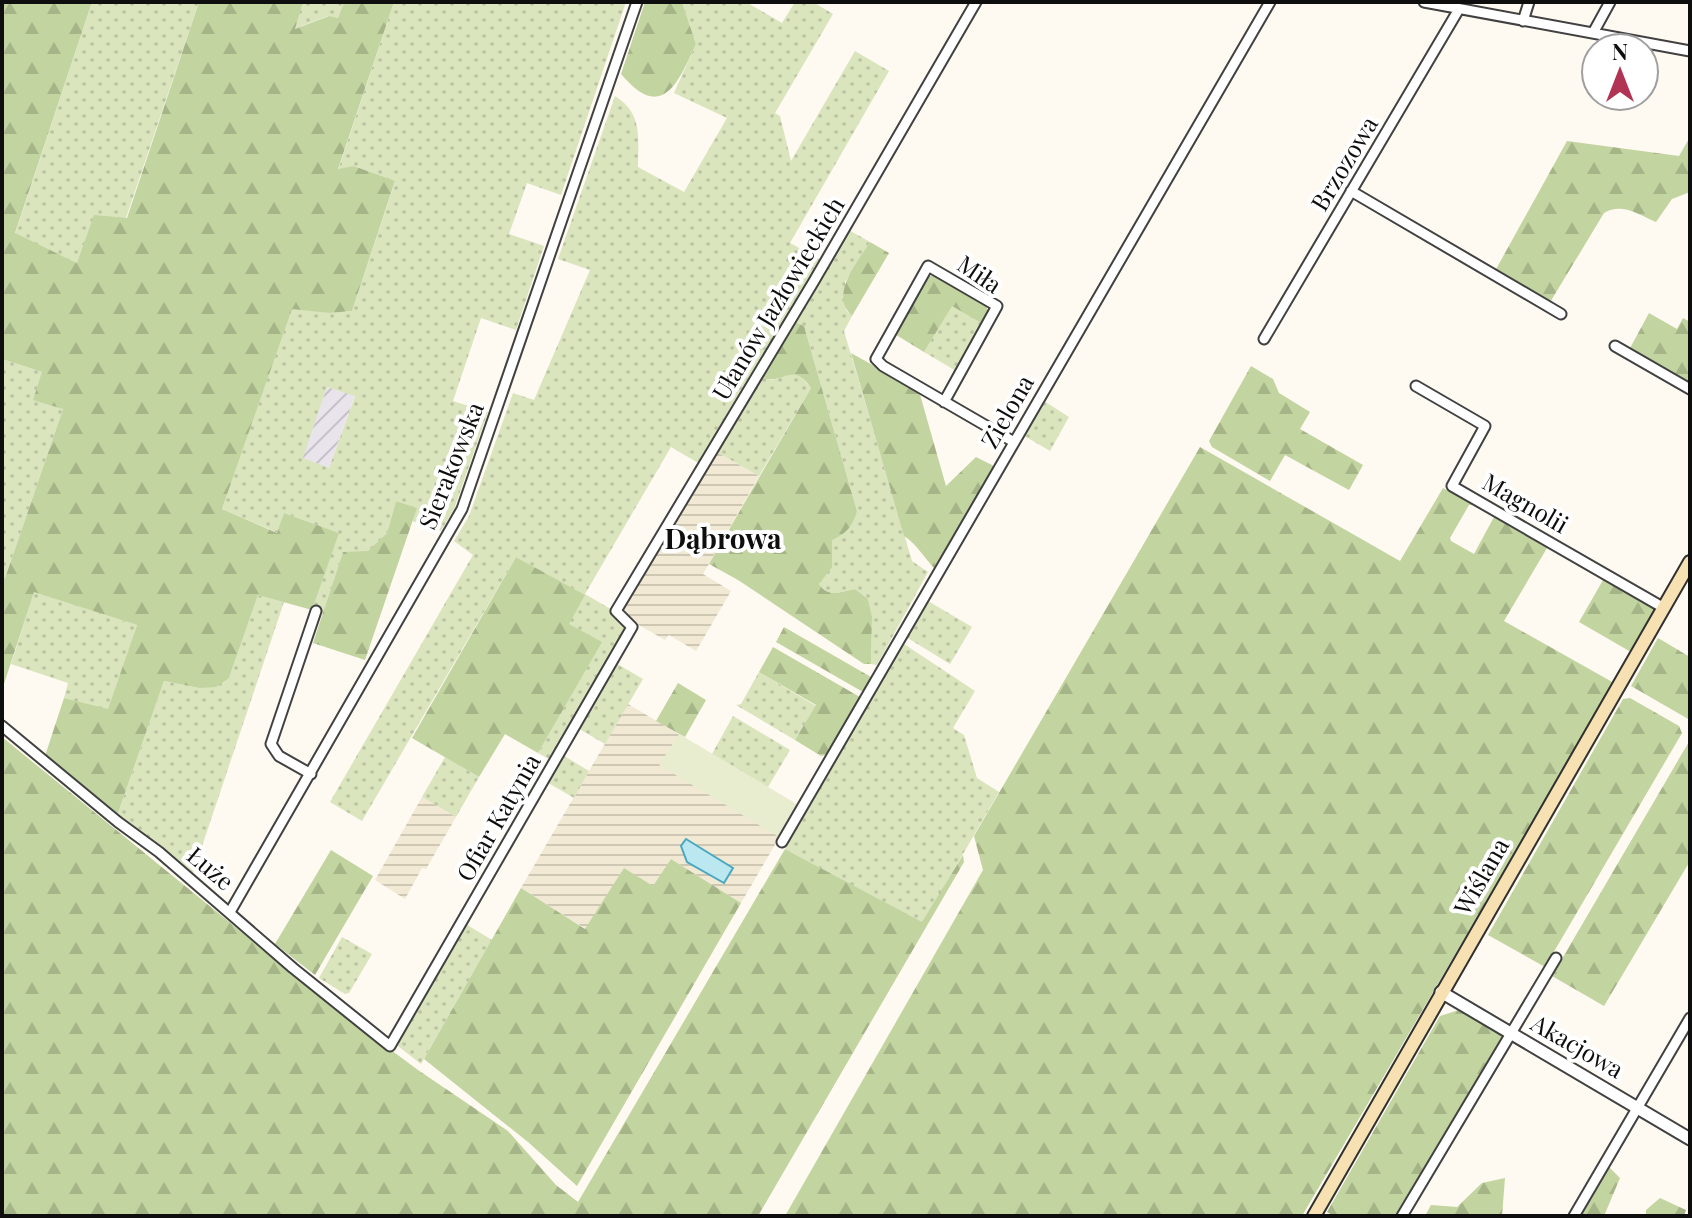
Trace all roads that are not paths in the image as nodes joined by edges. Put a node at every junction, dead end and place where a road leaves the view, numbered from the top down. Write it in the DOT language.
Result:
graph roads {
  1 [pos="637,2"];
  2 [pos="976,2"];
  3 [pos="1270,2"];
  4 [pos="1424,2"];
  5 [pos="1529,2"];
  6 [pos="1610,2"];
  7 [pos="1459,9"];
  8 [pos="1523,21"];
  9 [pos="1587,32"];
  10 [pos="1594,32"];
  11 [pos="1660,45"];
  12 [pos="1690,51"];
  13 [pos="1351,191"];
  14 [pos="1561,314"];
  15 [pos="1264,339"];
  16 [pos="1615,346"];
  17 [pos="1416,386"];
  18 [pos="1690,389"];
  19 [pos="944,402"];
  20 [pos="1014,442"];
  21 [pos="1690,562"];
  22 [pos="1664,608"];
  23 [pos="316,611"];
  24 [pos="618,615"];
  25 [pos="2,726"];
  26 [pos="311,774"];
  27 [pos="782,842"];
  28 [pos="230,912"];
  29 [pos="1556,958"];
  30 [pos="1441,992"];
  31 [pos="1690,1018"];
  32 [pos="1511,1033"];
  33 [pos="390,1046"];
  34 [pos="1637,1108"];
  35 [pos="1690,1139"];
  36 [pos="1314,1216"];
  37 [pos="1402,1216"];
  38 [pos="1574,1216"];
  1 -- 26 [label="street, Sierakowska"];
  2 -- 24 [label="street, Ułanów Jazłowieckich"];
  3 -- 20 [label="street, Zielona"];
  4 -- 7 [label="street"];
  5 -- 8 [label="street"];
  6 -- 10 [label="street"];
  7 -- 8 [label="street"];
  7 -- 13 [label="street, Brzozowa"];
  8 -- 9 [label="street"];
  11 -- 12 [label="street"];
  13 -- 14 [label="street"];
  13 -- 15 [label="street, Brzozowa"];
  16 -- 18 [label="street"];
  17 -- 22 [label="street, Magnolii"];
  19 -- 19 [label="street, Miła"];
  19 -- 20 [label="street, Miła"];
  20 -- 27 [label="street, Zielona"];
  21 -- 22 [label="main road, Wiślana"];
  22 -- 30 [label="main road, Wiślana"];
  23 -- 26 [label="street"];
  24 -- 33 [label="street, Ofiar Katynia"];
  25 -- 28 [label="street, Łuże"];
  26 -- 28 [label="street, Sierakowska"];
  28 -- 33 [label="street, Łuże"];
  29 -- 32 [label="street"];
  30 -- 32 [label="street, Akacjowa"];
  30 -- 36 [label="main road, Wiślana"];
  31 -- 34 [label="street"];
  32 -- 34 [label="street, Akacjowa"];
  32 -- 37 [label="street"];
  34 -- 35 [label="street, Akacjowa"];
  34 -- 38 [label="street"];
}
